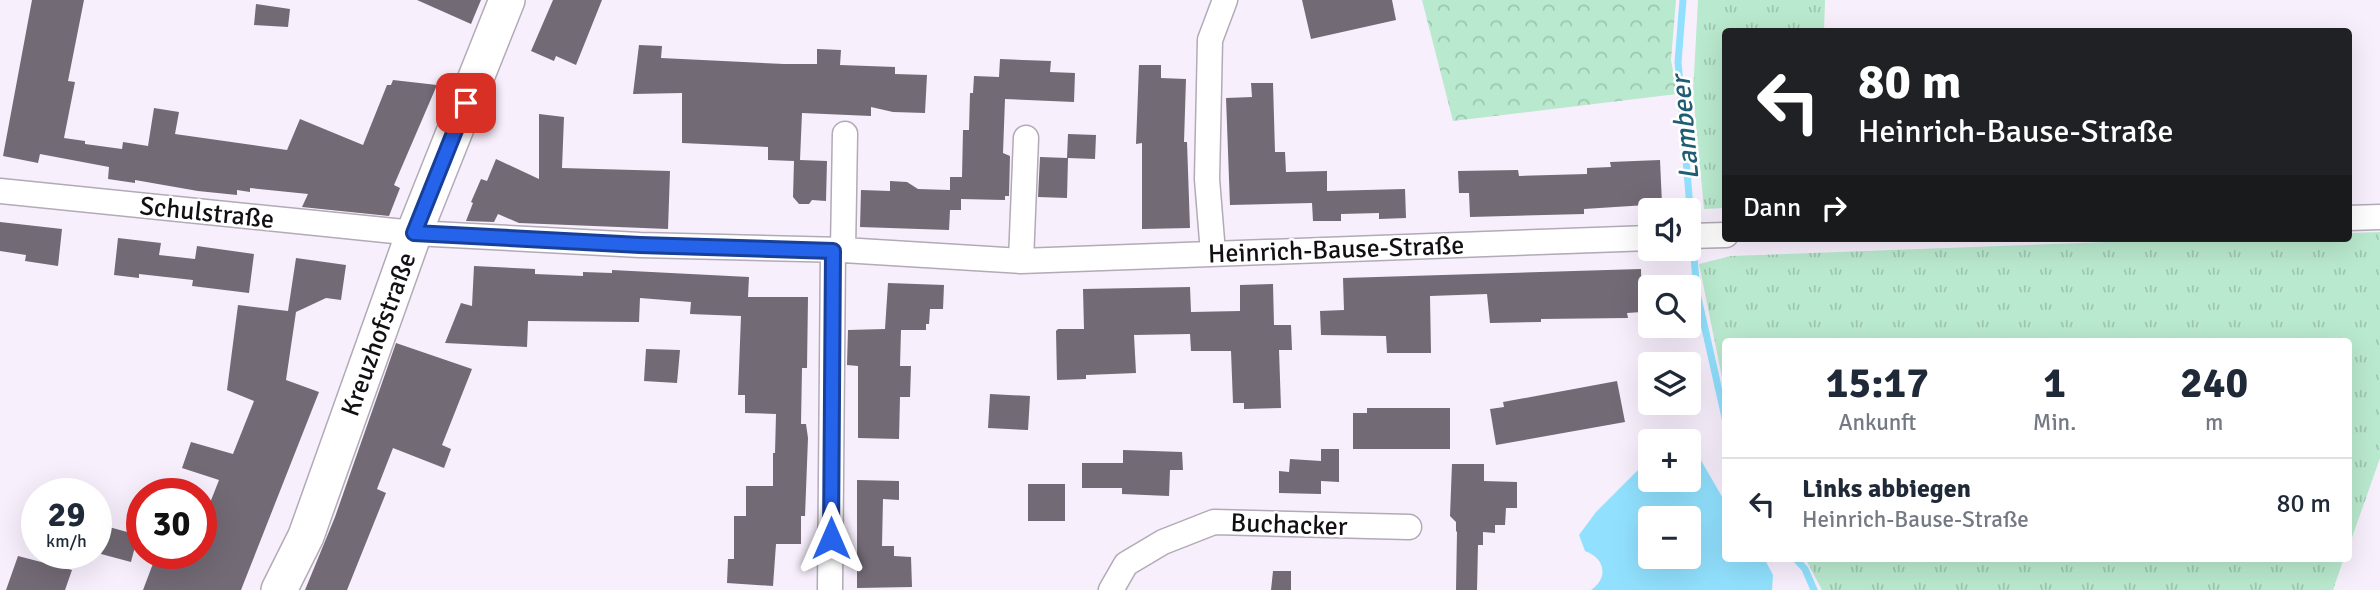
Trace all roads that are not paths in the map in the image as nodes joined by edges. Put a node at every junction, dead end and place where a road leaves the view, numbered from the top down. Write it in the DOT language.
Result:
graph roads {
  1 [pos="507,0"];
  2 [pos="1225,0"];
  3 [pos="845,134"];
  4 [pos="1026,138"];
  5 [pos="0,191"];
  6 [pos="2380,217"];
  7 [pos="2352,218"];
  8 [pos="414,233"];
  9 [pos="1722,235"];
  10 [pos="1701,236"];
  11 [pos="1638,238"];
  12 [pos="838,250"];
  13 [pos="1213,253"];
  14 [pos="1021,261"];
  15 [pos="1409,527"];
  16 [pos="279,590"];
  17 [pos="831,590"];
  18 [pos="1111,590"];
  1 -- 8 [label="street, Kreuzhofstraße"];
  2 -- 13 [label="street"];
  3 -- 12 [label="street"];
  4 -- 14 [label="street"];
  5 -- 8 [label="street, Schulstraße"];
  6 -- 7 [label="street"];
  8 -- 12 [label="street, Heinrich-Bause-Straße"];
  8 -- 16 [label="street, Kreuzhofstraße"];
  9 -- 10 [label="street"];
  11 -- 13 [label="street, Heinrich-Bause-Straße"];
  12 -- 14 [label="street, Heinrich-Bause-Straße"];
  12 -- 17 [label="street"];
  13 -- 14 [label="street, Heinrich-Bause-Straße"];
  15 -- 18 [label="street, Buchacker"];
}
